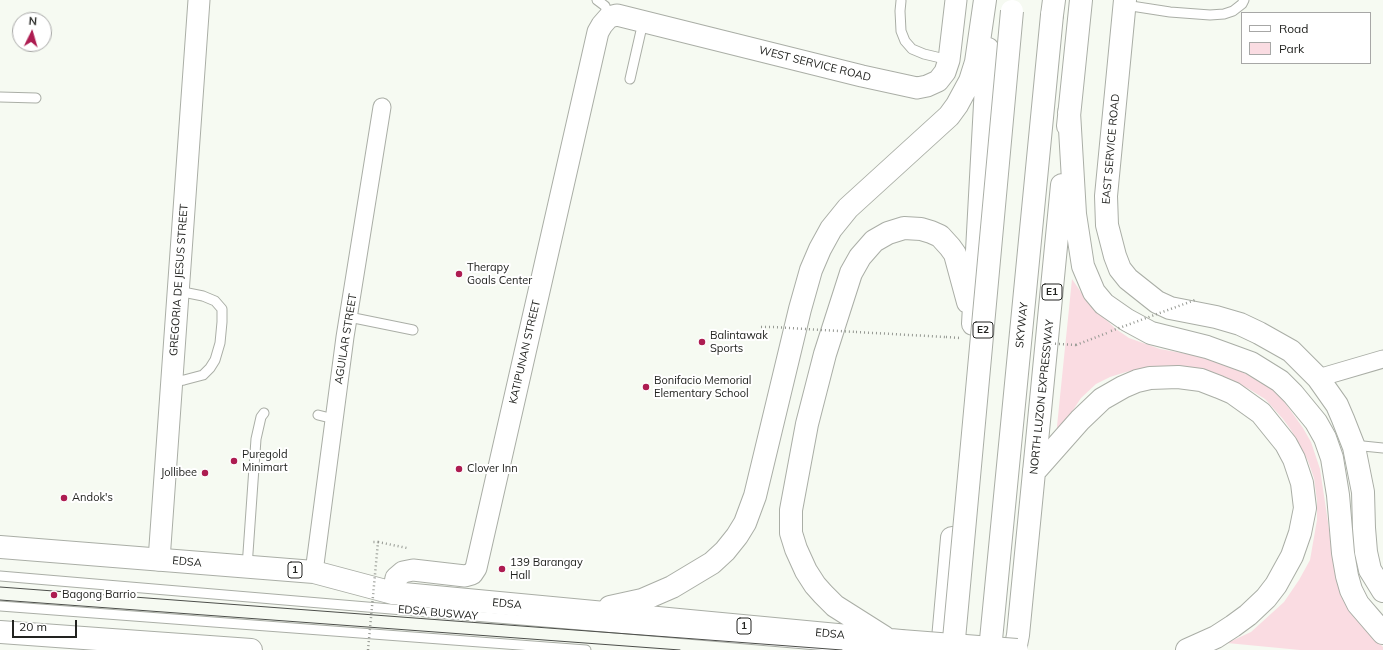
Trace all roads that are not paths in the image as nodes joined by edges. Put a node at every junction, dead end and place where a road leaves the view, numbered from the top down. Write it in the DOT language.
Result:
graph roads {
  1 [pos="199,0"];
  2 [pos="598,0"];
  3 [pos="901,0"];
  4 [pos="956,0"];
  5 [pos="985,0"];
  6 [pos="991,0"];
  7 [pos="1013,0"];
  8 [pos="1044,0"];
  9 [pos="1054,0"];
  10 [pos="1081,0"];
  11 [pos="1244,0"];
  12 [pos="1125,2"];
  13 [pos="609,17"];
  14 [pos="642,22"];
  15 [pos="949,60"];
  16 [pos="630,79"];
  17 [pos="0,97"];
  18 [pos="36,98"];
  19 [pos="382,107"];
  20 [pos="1069,112"];
  21 [pos="178,291"];
  22 [pos="349,317"];
  23 [pos="973,320"];
  24 [pos="413,330"];
  25 [pos="1383,359"];
  26 [pos="1318,378"];
  27 [pos="172,382"];
  28 [pos="264,413"];
  29 [pos="318,415"];
  30 [pos="334,419"];
  31 [pos="1354,447"];
  32 [pos="1383,448"];
  33 [pos="1034,472"];
  34 [pos="0,547"];
  35 [pos="159,560"];
  36 [pos="247,567"];
  37 [pos="314,572"];
  38 [pos="0,576"];
  39 [pos="1383,591"];
  40 [pos="393,593"];
  41 [pos="0,606"];
  42 [pos="588,611"];
  43 [pos="0,632"];
  44 [pos="1383,632"];
  45 [pos="888,643"];
  46 [pos="251,650"];
  47 [pos="586,650"];
  48 [pos="942,650"];
  49 [pos="953,650"];
  50 [pos="990,650"];
  51 [pos="999,650"];
  52 [pos="1016,650"];
  53 [pos="1187,650"];
  1 -- 21 [label="street, GREGORIA DE JESUS STREET"];
  2 -- 13 [label="lane"];
  3 -- 15 [label="lane"];
  4 -- 15 [label="street, WEST SERVICE ROAD"];
  5 -- 42 [label="main road"];
  6 -- 23 [label="main road"];
  7 -- 49 [label="main road, E2, bridge"];
  8 -- 51 [label="main road"];
  9 -- 50 [label="main road, SKYWAY, bridge"];
  10 -- 20 [label="main road, NORTH LUZON EXPRESSWAY / E1"];
  11 -- 12 [label="lane"];
  12 -- 26 [label="main road, EAST SERVICE ROAD"];
  13 -- 14 [label="street, WEST SERVICE ROAD"];
  13 -- 40 [label="street, KATIPUNAN STREET"];
  14 -- 15 [label="street, WEST SERVICE ROAD"];
  14 -- 16 [label="lane"];
  17 -- 18 [label="lane"];
  19 -- 22 [label="street, AGUILAR STREET"];
  20 -- 33 [label="main road, NORTH LUZON EXPRESSWAY / E1"];
  20 -- 44 [label="main road"];
  21 -- 27 [label="street, GREGORIA DE JESUS STREET"];
  21 -- 27 [label="lane"];
  22 -- 24 [label="lane"];
  22 -- 30 [label="street, AGUILAR STREET"];
  23 -- 45 [label="main road"];
  23 -- 48 [label="main road"];
  25 -- 26 [label="street"];
  26 -- 31 [label="main road, EAST SERVICE ROAD"];
  27 -- 35 [label="street, GREGORIA DE JESUS STREET"];
  28 -- 36 [label="lane"];
  29 -- 30 [label="lane"];
  30 -- 37 [label="street, AGUILAR STREET"];
  31 -- 32 [label="lane"];
  31 -- 39 [label="main road, EAST SERVICE ROAD"];
  33 -- 52 [label="main road, NORTH LUZON EXPRESSWAY / E1"];
  33 -- 53 [label="main road"];
  34 -- 35 [label="main road, EDSA / 1"];
  35 -- 36 [label="main road, EDSA / 1"];
  36 -- 37 [label="main road, EDSA / 1"];
  37 -- 40 [label="main road, EDSA / 1"];
  38 -- 45 [label="lane, EDSA BUSWAY"];
  40 -- 42 [label="main road, EDSA / 1"];
  41 -- 47 [label="lane"];
  42 -- 45 [label="main road, EDSA / 1"];
  43 -- 46 [label="main road"];
  45 -- 52 [label="main road, EDSA / 1, bridge"];
}
